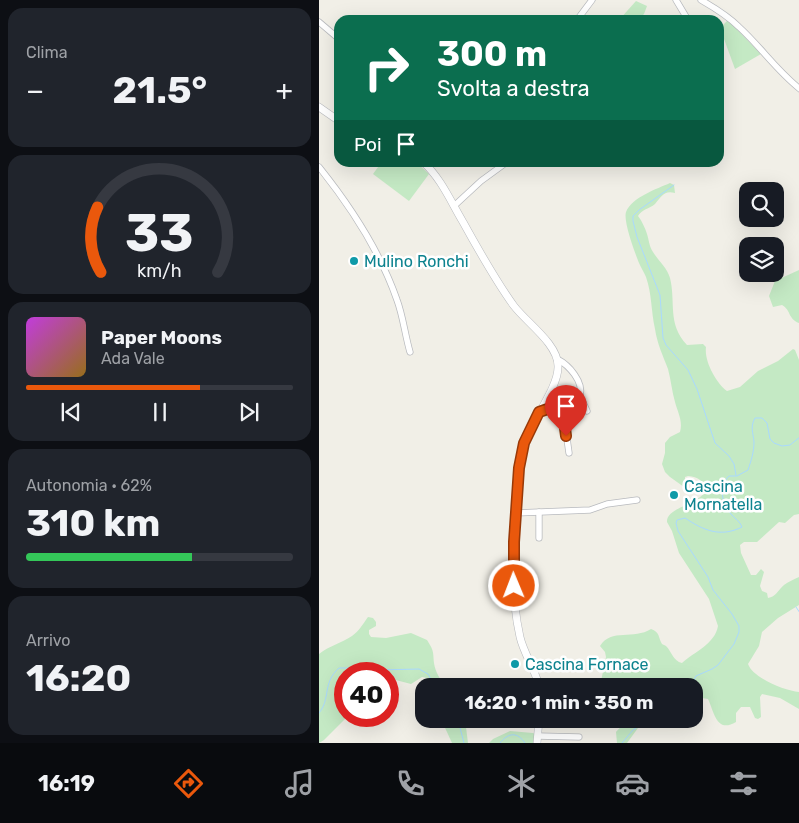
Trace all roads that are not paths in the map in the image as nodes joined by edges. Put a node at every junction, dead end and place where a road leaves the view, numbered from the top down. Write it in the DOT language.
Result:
graph roads {
  1 [pos="592,0"];
  2 [pos="677,0"];
  3 [pos="701,0"];
  4 [pos="581,15"];
  5 [pos="685,15"];
  6 [pos="319,22"];
  7 [pos="334,35"];
  8 [pos="799,88"];
  9 [pos="319,107"];
  10 [pos="334,118"];
  11 [pos="319,167"];
  12 [pos="428,167"];
  13 [pos="500,167"];
  14 [pos="454,206"];
  15 [pos="410,352"];
  16 [pos="557,358"];
  17 [pos="580,396"];
  18 [pos="562,404"];
  19 [pos="587,411"];
  20 [pos="539,412"];
  21 [pos="569,453"];
  22 [pos="637,500"];
  23 [pos="539,512"];
  24 [pos="515,513"];
  25 [pos="539,538"];
  26 [pos="536,678"];
  27 [pos="579,737"];
  28 [pos="538,740"];
  1 -- 4 [label="street"];
  2 -- 5 [label="street"];
  3 -- 8 [label="street"];
  6 -- 7 [label="street"];
  9 -- 10 [label="street"];
  11 -- 15 [label="street"];
  12 -- 14 [label="street"];
  13 -- 14 [label="street"];
  14 -- 16 [label="street"];
  16 -- 17 [label="street"];
  16 -- 20 [label="street"];
  17 -- 18 [label="street"];
  17 -- 19 [label="street"];
  18 -- 20 [label="street"];
  18 -- 21 [label="street"];
  20 -- 24 [label="street"];
  22 -- 23 [label="street"];
  23 -- 24 [label="street"];
  23 -- 25 [label="street"];
  24 -- 26 [label="street"];
  27 -- 28 [label="street"];
}
